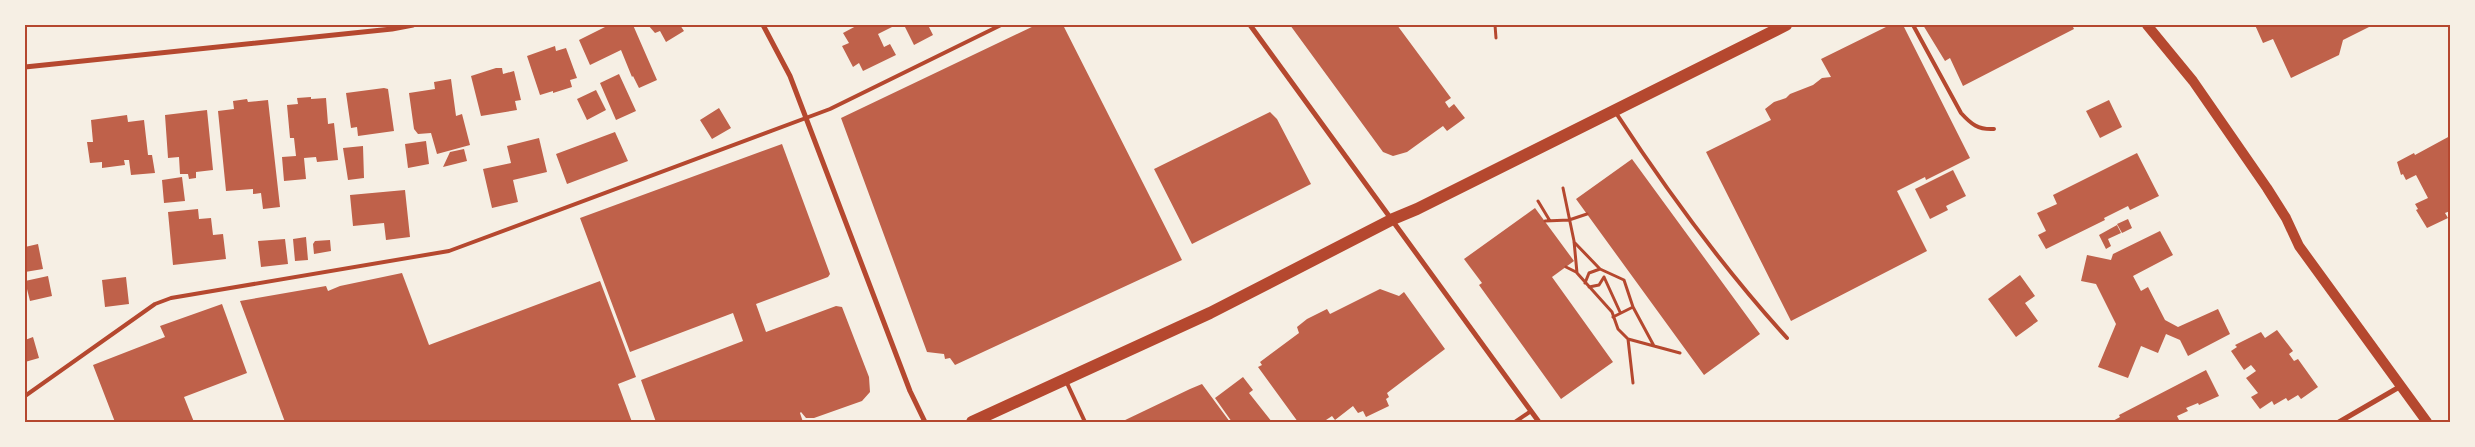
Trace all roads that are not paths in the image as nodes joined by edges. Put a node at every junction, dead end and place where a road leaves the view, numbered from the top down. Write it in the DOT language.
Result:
graph roads {
  1 [pos="413,25"];
  2 [pos="764,25"];
  3 [pos="1001,25"];
  4 [pos="1250,25"];
  5 [pos="1786,25"];
  6 [pos="1913,25"];
  7 [pos="2148,25"];
  8 [pos="25,67"];
  9 [pos="1614,110"];
  10 [pos="806,119"];
  11 [pos="1994,128"];
  12 [pos="1393,219"];
  13 [pos="1787,338"];
  14 [pos="1066,381"];
  15 [pos="2401,386"];
  16 [pos="25,396"];
  17 [pos="1531,411"];
  18 [pos="925,422"];
  19 [pos="972,422"];
  20 [pos="1085,422"];
  21 [pos="1515,422"];
  22 [pos="1539,422"];
  23 [pos="2339,422"];
  24 [pos="2427,422"];
  1 -- 8 [label="street"];
  2 -- 10 [label="street"];
  3 -- 10 [label="lane"];
  4 -- 12 [label="street"];
  5 -- 9 [label="main road"];
  6 -- 11 [label="lane"];
  7 -- 15 [label="main road"];
  9 -- 12 [label="main road"];
  9 -- 13 [label="lane"];
  10 -- 16 [label="lane"];
  10 -- 18 [label="street"];
  12 -- 14 [label="main road"];
  12 -- 17 [label="street"];
  14 -- 19 [label="main road"];
  14 -- 20 [label="lane"];
  15 -- 23 [label="street"];
  15 -- 24 [label="main road"];
  17 -- 21 [label="lane"];
  17 -- 22 [label="street"];
}
